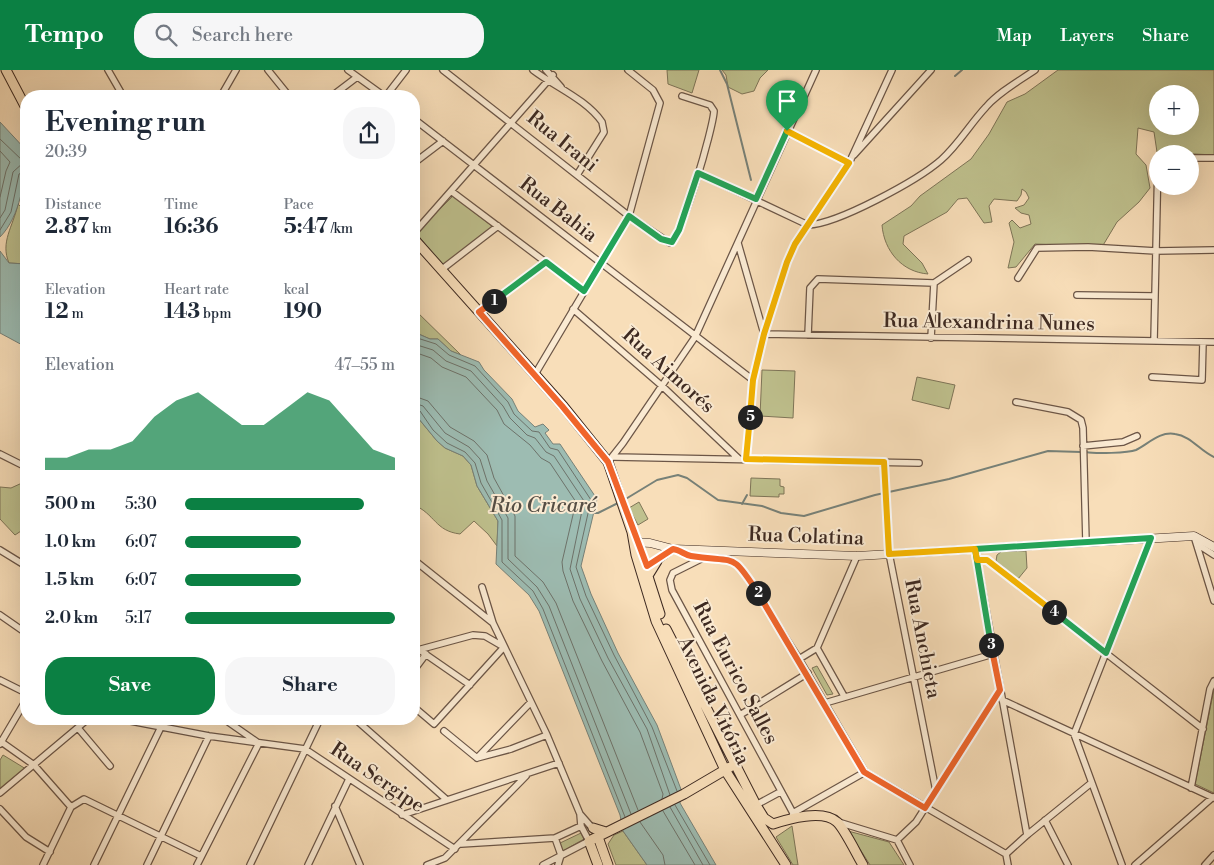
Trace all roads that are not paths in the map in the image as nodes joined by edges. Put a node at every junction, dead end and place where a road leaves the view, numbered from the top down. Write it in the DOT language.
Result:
graph roads {
  1 [pos="6,70"];
  2 [pos="108,70"];
  3 [pos="236,70"];
  4 [pos="268,70"];
  5 [pos="348,70"];
  6 [pos="406,70"];
  7 [pos="443,70"];
  8 [pos="533,70"];
  9 [pos="546,70"];
  10 [pos="628,70"];
  11 [pos="816,70"];
  12 [pos="892,70"];
  13 [pos="931,70"];
  14 [pos="1035,70"];
  15 [pos="553,75"];
  16 [pos="358,77"];
  17 [pos="549,82"];
  18 [pos="562,88"];
  19 [pos="120,90"];
  20 [pos="224,90"];
  21 [pos="285,90"];
  22 [pos="340,90"];
  23 [pos="376,90"];
  24 [pos="390,90"];
  25 [pos="682,96"];
  26 [pos="20,97"];
  27 [pos="420,124"];
  28 [pos="513,124"];
  29 [pos="787,131"];
  30 [pos="443,141"];
  31 [pos="420,158"];
  32 [pos="1199,158"];
  33 [pos="1214,158"];
  34 [pos="850,161"];
  35 [pos="473,165"];
  36 [pos="698,173"];
  37 [pos="577,175"];
  38 [pos="451,191"];
  39 [pos="1157,195"];
  40 [pos="756,199"];
  41 [pos="629,216"];
  42 [pos="808,225"];
  43 [pos="420,226"];
  44 [pos="498,226"];
  45 [pos="738,242"];
  46 [pos="420,246"];
  47 [pos="1214,250"];
  48 [pos="1156,251"];
  49 [pos="968,260"];
  50 [pos="546,262"];
  51 [pos="600,263"];
  52 [pos="440,270"];
  53 [pos="1018,278"];
  54 [pos="934,283"];
  55 [pos="584,291"];
  56 [pos="1076,294"];
  57 [pos="1154,296"];
  58 [pos="573,309"];
  59 [pos="479,312"];
  60 [pos="764,334"];
  61 [pos="808,335"];
  62 [pos="694,337"];
  63 [pos="931,338"];
  64 [pos="1154,341"];
  65 [pos="1203,342"];
  66 [pos="1214,342"];
  67 [pos="534,376"];
  68 [pos="1152,377"];
  69 [pos="753,380"];
  70 [pos="662,386"];
  71 [pos="1016,402"];
  72 [pos="1137,436"];
  73 [pos="1083,450"];
  74 [pos="0,454"];
  75 [pos="611,459"];
  76 [pos="739,459"];
  77 [pos="746,459"];
  78 [pos="884,462"];
  79 [pos="919,463"];
  80 [pos="20,464"];
  81 [pos="1151,538"];
  82 [pos="1196,540"];
  83 [pos="636,542"];
  84 [pos="1086,542"];
  85 [pos="650,543"];
  86 [pos="1214,547"];
  87 [pos="675,549"];
  88 [pos="975,549"];
  89 [pos="986,549"];
  90 [pos="0,550"];
  91 [pos="889,554"];
  92 [pos="1214,555"];
  93 [pos="857,556"];
  94 [pos="705,557"];
  95 [pos="977,560"];
  96 [pos="987,560"];
  97 [pos="656,561"];
  98 [pos="20,562"];
  99 [pos="420,565"];
  100 [pos="645,569"];
  101 [pos="482,587"];
  102 [pos="1214,601"];
  103 [pos="0,615"];
  104 [pos="493,623"];
  105 [pos="20,629"];
  106 [pos="504,647"];
  107 [pos="817,648"];
  108 [pos="420,649"];
  109 [pos="420,652"];
  110 [pos="1106,653"];
  111 [pos="426,654"];
  112 [pos="993,654"];
  113 [pos="799,659"];
  114 [pos="420,662"];
  115 [pos="808,673"];
  116 [pos="912,676"];
  117 [pos="0,680"];
  118 [pos="1214,681"];
  119 [pos="470,685"];
  120 [pos="20,690"];
  121 [pos="1000,690"];
  122 [pos="844,696"];
  123 [pos="1002,700"];
  124 [pos="531,702"];
  125 [pos="825,703"];
  126 [pos="20,710"];
  127 [pos="420,712"];
  128 [pos="740,715"];
  129 [pos="81,725"];
  130 [pos="151,725"];
  131 [pos="233,725"];
  132 [pos="317,725"];
  133 [pos="362,725"];
  134 [pos="161,727"];
  135 [pos="78,728"];
  136 [pos="1203,729"];
  137 [pos="444,731"];
  138 [pos="1074,734"];
  139 [pos="546,735"];
  140 [pos="209,736"];
  141 [pos="493,741"];
  142 [pos="1,742"];
  143 [pos="259,743"];
  144 [pos="305,749"];
  145 [pos="499,752"];
  146 [pos="477,758"];
  147 [pos="559,763"];
  148 [pos="735,764"];
  149 [pos="34,765"];
  150 [pos="110,766"];
  151 [pos="726,770"];
  152 [pos="864,772"];
  153 [pos="527,775"];
  154 [pos="349,779"];
  155 [pos="1090,784"];
  156 [pos="1191,788"];
  157 [pos="936,791"];
  158 [pos="780,792"];
  159 [pos="0,793"];
  160 [pos="1213,798"];
  161 [pos="447,800"];
  162 [pos="756,805"];
  163 [pos="335,806"];
  164 [pos="71,807"];
  165 [pos="925,808"];
  166 [pos="0,809"];
  167 [pos="580,814"];
  168 [pos="402,815"];
  169 [pos="792,815"];
  170 [pos="118,817"];
  171 [pos="1045,820"];
  172 [pos="837,821"];
  173 [pos="773,824"];
  174 [pos="581,826"];
  175 [pos="592,828"];
  176 [pos="605,833"];
  177 [pos="1027,834"];
  178 [pos="161,837"];
  179 [pos="555,838"];
  180 [pos="897,840"];
  181 [pos="589,841"];
  182 [pos="461,844"];
  183 [pos="775,848"];
  184 [pos="455,849"];
  185 [pos="50,852"];
  186 [pos="1006,854"];
  187 [pos="561,855"];
  188 [pos="1214,855"];
  189 [pos="201,856"];
  190 [pos="446,858"];
  191 [pos="43,865"];
  192 [pos="94,865"];
  193 [pos="147,865"];
  194 [pos="197,865"];
  195 [pos="250,865"];
  196 [pos="308,865"];
  197 [pos="360,865"];
  198 [pos="427,865"];
  199 [pos="448,865"];
  200 [pos="543,865"];
  201 [pos="558,865"];
  202 [pos="598,865"];
  203 [pos="608,865"];
  204 [pos="786,865"];
  205 [pos="863,865"];
  206 [pos="910,865"];
  207 [pos="1008,865"];
  208 [pos="1068,865"];
  209 [pos="1122,865"];
  210 [pos="1134,865"];
  211 [pos="1205,865"];
  1 -- 26 [label="main road"];
  2 -- 19 [label="street"];
  3 -- 20 [label="street"];
  4 -- 21 [label="street"];
  5 -- 16 [label="street"];
  6 -- 24 [label="street"];
  7 -- 28 [label="street, Rua Irani"];
  8 -- 17 [label="street"];
  9 -- 15 [label="street"];
  10 -- 41 [label="street"];
  11 -- 29 [label="street"];
  12 -- 34 [label="street"];
  13 -- 34 [label="street"];
  14 -- 42 [label="street"];
  15 -- 17 [label="street"];
  15 -- 18 [label="street"];
  16 -- 22 [label="street"];
  16 -- 23 [label="street"];
  17 -- 18 [label="street"];
  17 -- 28 [label="street"];
  18 -- 37 [label="street"];
  25 -- 36 [label="street"];
  27 -- 30 [label="street, Rua Bahia"];
  28 -- 35 [label="street"];
  28 -- 37 [label="street, Rua Irani"];
  29 -- 34 [label="street"];
  29 -- 40 [label="street"];
  30 -- 31 [label="street"];
  30 -- 35 [label="street, Rua Bahia"];
  32 -- 33 [label="street"];
  34 -- 42 [label="street"];
  35 -- 38 [label="street"];
  35 -- 51 [label="street, Rua Bahia"];
  36 -- 40 [label="street"];
  36 -- 41 [label="street, Rua Irani"];
  37 -- 41 [label="street, Rua Irani"];
  38 -- 43 [label="street"];
  38 -- 44 [label="street"];
  39 -- 48 [label="street"];
  40 -- 42 [label="street"];
  40 -- 45 [label="street"];
  41 -- 51 [label="street"];
  42 -- 60 [label="street"];
  44 -- 50 [label="street"];
  44 -- 52 [label="street"];
  45 -- 60 [label="street"];
  45 -- 62 [label="street"];
  46 -- 52 [label="main road"];
  47 -- 48 [label="street"];
  48 -- 53 [label="street"];
  48 -- 57 [label="street"];
  49 -- 54 [label="street"];
  50 -- 55 [label="street"];
  50 -- 59 [label="street"];
  51 -- 55 [label="street"];
  51 -- 62 [label="street, Rua Bahia"];
  52 -- 59 [label="main road"];
  54 -- 61 [label="street"];
  54 -- 63 [label="street"];
  55 -- 58 [label="street"];
  56 -- 57 [label="street"];
  57 -- 64 [label="street"];
  58 -- 67 [label="street"];
  58 -- 70 [label="street, Rua Aimorés"];
  59 -- 67 [label="main road"];
  60 -- 61 [label="street, Rua Alexandrina Nunes"];
  60 -- 69 [label="street"];
  61 -- 63 [label="street, Rua Alexandrina Nunes"];
  62 -- 69 [label="street, Rua Bahia"];
  62 -- 70 [label="street"];
  63 -- 64 [label="street, Rua Alexandrina Nunes"];
  64 -- 65 [label="street, Rua Alexandrina Nunes"];
  65 -- 66 [label="street, Rua Alexandrina Nunes"];
  65 -- 68 [label="street"];
  67 -- 75 [label="main road"];
  69 -- 77 [label="street"];
  70 -- 75 [label="street"];
  70 -- 76 [label="street, Rua Aimorés"];
  71 -- 73 [label="street"];
  72 -- 73 [label="street"];
  73 -- 84 [label="street"];
  74 -- 80 [label="street"];
  75 -- 76 [label="street"];
  75 -- 83 [label="main road"];
  76 -- 77 [label="street"];
  77 -- 78 [label="street"];
  78 -- 79 [label="street"];
  78 -- 91 [label="street, Rua Anchieta"];
  81 -- 82 [label="main road, Rua Colatina"];
  81 -- 84 [label="main road, Rua Colatina"];
  81 -- 110 [label="street"];
  82 -- 86 [label="main road"];
  82 -- 92 [label="street"];
  82 -- 102 [label="street"];
  83 -- 85 [label="main road, Rua Colatina"];
  83 -- 100 [label="main road, Avenida Vitória"];
  84 -- 89 [label="main road, Rua Colatina"];
  85 -- 87 [label="main road, Rua Colatina"];
  85 -- 97 [label="main road"];
  87 -- 93 [label="main road, Rua Colatina"];
  87 -- 94 [label="street"];
  87 -- 97 [label="main road"];
  88 -- 89 [label="main road, Rua Colatina"];
  88 -- 91 [label="main road, Rua Colatina"];
  88 -- 95 [label="street"];
  89 -- 96 [label="street"];
  90 -- 98 [label="street"];
  91 -- 93 [label="main road, Rua Colatina"];
  91 -- 116 [label="street, Rua Anchieta"];
  93 -- 107 [label="street"];
  94 -- 113 [label="street"];
  94 -- 128 [label="street, Rua Eurico Salles"];
  95 -- 96 [label="street"];
  95 -- 112 [label="street"];
  96 -- 110 [label="street"];
  97 -- 100 [label="main road"];
  99 -- 104 [label="street"];
  100 -- 148 [label="main road, Avenida Vitória"];
  100 -- 151 [label="main road, Avenida Vitória"];
  101 -- 104 [label="street"];
  103 -- 105 [label="street"];
  104 -- 106 [label="street"];
  106 -- 108 [label="street"];
  106 -- 119 [label="street"];
  106 -- 124 [label="street"];
  107 -- 113 [label="street"];
  107 -- 122 [label="street"];
  109 -- 111 [label="street"];
  110 -- 136 [label="street"];
  110 -- 138 [label="street"];
  111 -- 114 [label="street"];
  111 -- 119 [label="street"];
  112 -- 116 [label="street"];
  112 -- 121 [label="street"];
  113 -- 115 [label="street"];
  115 -- 125 [label="street"];
  115 -- 128 [label="street"];
  116 -- 122 [label="street"];
  116 -- 157 [label="street, Rua Anchieta"];
  117 -- 120 [label="street"];
  118 -- 136 [label="street"];
  119 -- 127 [label="street"];
  121 -- 123 [label="street"];
  121 -- 157 [label="street"];
  122 -- 125 [label="street"];
  123 -- 138 [label="street"];
  123 -- 177 [label="street"];
  124 -- 139 [label="street"];
  124 -- 141 [label="street"];
  125 -- 152 [label="street"];
  126 -- 142 [label="street"];
  128 -- 158 [label="street, Rua Eurico Salles"];
  129 -- 135 [label="street"];
  130 -- 134 [label="street"];
  131 -- 143 [label="street, Rua Sergipe"];
  132 -- 144 [label="street"];
  133 -- 161 [label="street"];
  134 -- 140 [label="street"];
  134 -- 170 [label="street"];
  135 -- 149 [label="street"];
  135 -- 150 [label="street"];
  136 -- 156 [label="street"];
  137 -- 146 [label="street"];
  138 -- 155 [label="street"];
  138 -- 156 [label="street"];
  139 -- 145 [label="street"];
  139 -- 147 [label="street"];
  140 -- 143 [label="street"];
  140 -- 178 [label="street"];
  141 -- 145 [label="street"];
  141 -- 146 [label="street"];
  142 -- 149 [label="street"];
  143 -- 144 [label="street, Rua Sergipe"];
  143 -- 189 [label="street"];
  144 -- 154 [label="street, Rua Sergipe"];
  144 -- 195 [label="street"];
  145 -- 146 [label="street"];
  147 -- 153 [label="street"];
  147 -- 167 [label="street"];
  148 -- 151 [label="main road"];
  148 -- 162 [label="main road, Avenida Vitória"];
  149 -- 159 [label="street"];
  149 -- 164 [label="street"];
  151 -- 176 [label="main road"];
  151 -- 183 [label="main road, Avenida Vitória"];
  152 -- 165 [label="street"];
  152 -- 169 [label="street"];
  153 -- 161 [label="street"];
  153 -- 182 [label="street"];
  154 -- 163 [label="street"];
  154 -- 168 [label="street, Rua Sergipe"];
  155 -- 171 [label="street"];
  155 -- 209 [label="street"];
  156 -- 160 [label="street"];
  157 -- 165 [label="street"];
  158 -- 162 [label="street"];
  158 -- 169 [label="street, Rua Eurico Salles"];
  160 -- 210 [label="street"];
  161 -- 168 [label="street"];
  162 -- 173 [label="main road, Avenida Vitória"];
  163 -- 196 [label="street"];
  163 -- 197 [label="street"];
  164 -- 170 [label="street"];
  164 -- 185 [label="street"];
  165 -- 180 [label="street"];
  165 -- 186 [label="street"];
  166 -- 185 [label="street"];
  167 -- 174 [label="street"];
  167 -- 175 [label="street"];
  168 -- 184 [label="street, Rua Sergipe"];
  169 -- 172 [label="main road"];
  169 -- 173 [label="main road"];
  170 -- 178 [label="street"];
  170 -- 192 [label="street"];
  171 -- 177 [label="street"];
  171 -- 208 [label="street"];
  172 -- 180 [label="street"];
  172 -- 205 [label="main road"];
  173 -- 183 [label="main road"];
  174 -- 179 [label="street"];
  174 -- 181 [label="street"];
  175 -- 176 [label="main road"];
  176 -- 181 [label="main road"];
  176 -- 203 [label="main road"];
  177 -- 186 [label="street"];
  178 -- 189 [label="street"];
  178 -- 193 [label="street"];
  179 -- 182 [label="street"];
  179 -- 187 [label="street"];
  180 -- 206 [label="street"];
  181 -- 187 [label="street"];
  181 -- 202 [label="main road"];
  182 -- 184 [label="street"];
  183 -- 204 [label="main road, Avenida Vitória"];
  184 -- 190 [label="street"];
  185 -- 191 [label="street"];
  186 -- 207 [label="street"];
  187 -- 200 [label="street"];
  187 -- 201 [label="street"];
  188 -- 211 [label="street"];
  189 -- 194 [label="street"];
  190 -- 198 [label="street"];
  190 -- 199 [label="street"];
}
